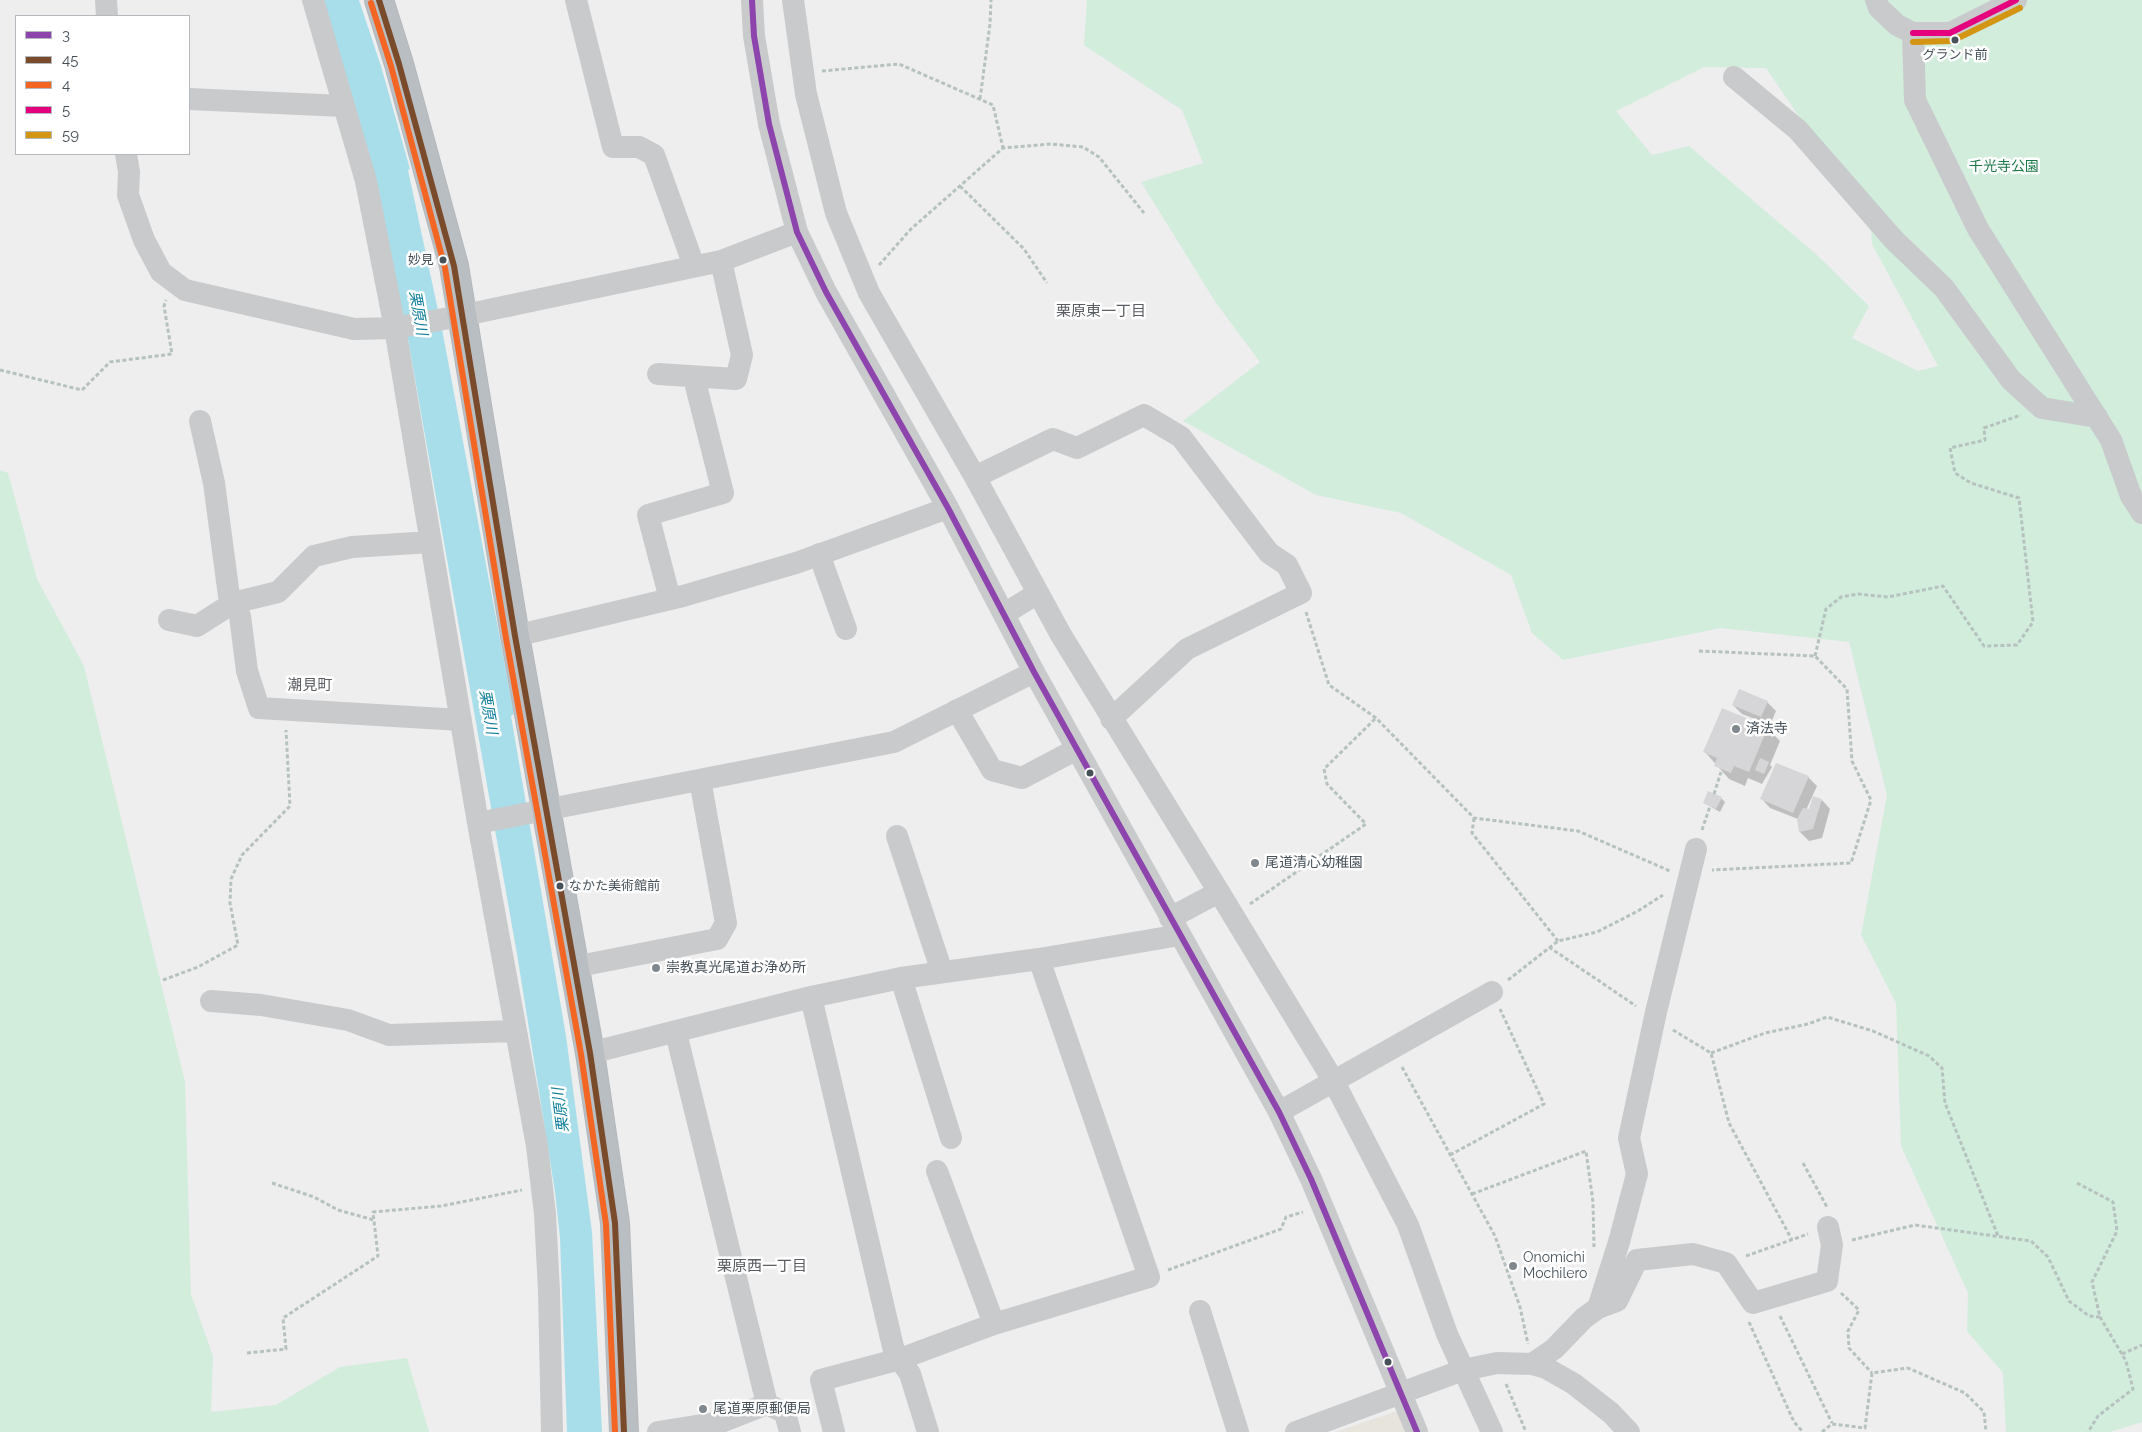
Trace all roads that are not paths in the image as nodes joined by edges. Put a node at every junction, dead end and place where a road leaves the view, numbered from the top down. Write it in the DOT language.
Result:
graph roads {
  1 [pos="106,0"];
  2 [pos="313,0"];
  3 [pos="379,0"];
  4 [pos="576,0"];
  5 [pos="752,0"];
  6 [pos="793,0"];
  7 [pos="1876,0"];
  8 [pos="2016,0"];
  9 [pos="107,15"];
  10 [pos="1913,33"];
  11 [pos="1734,77"];
  12 [pos="190,99"];
  13 [pos="343,106"];
  14 [pos="126,155"];
  15 [pos="797,232"];
  16 [pos="721,261"];
  17 [pos="694,266"];
  18 [pos="451,318"];
  19 [pos="400,327"];
  20 [pos="658,374"];
  21 [pos="694,378"];
  22 [pos="2097,417"];
  23 [pos="200,421"];
  24 [pos="975,477"];
  25 [pos="948,508"];
  26 [pos="2142,513"];
  27 [pos="430,542"];
  28 [pos="819,554"];
  29 [pos="1038,593"];
  30 [pos="670,599"];
  31 [pos="233,603"];
  32 [pos="1004,614"];
  33 [pos="169,620"];
  34 [pos="846,629"];
  35 [pos="515,636"];
  36 [pos="1034,672"];
  37 [pos="957,710"];
  38 [pos="1111,719"];
  39 [pos="461,720"];
  40 [pos="1076,749"];
  41 [pos="700,780"];
  42 [pos="537,812"];
  43 [pos="485,822"];
  44 [pos="896,836"];
  45 [pos="1696,849"];
  46 [pos="1219,892"];
  47 [pos="1175,926"];
  48 [pos="1039,958"];
  49 [pos="574,967"];
  50 [pos="942,972"];
  51 [pos="901,978"];
  52 [pos="1492,992"];
  53 [pos="811,997"];
  54 [pos="211,1001"];
  55 [pos="516,1032"];
  56 [pos="676,1033"];
  57 [pos="590,1053"];
  58 [pos="1333,1080"];
  59 [pos="1279,1112"];
  60 [pos="951,1138"];
  61 [pos="937,1170"];
  62 [pos="1830,1236"];
  63 [pos="1598,1308"];
  64 [pos="1200,1311"];
  65 [pos="994,1324"];
  66 [pos="900,1359"];
  67 [pos="1532,1364"];
  68 [pos="1463,1370"];
  69 [pos="1400,1395"];
  70 [pos="767,1404"];
  71 [pos="552,1432"];
  72 [pos="624,1432"];
  73 [pos="658,1432"];
  74 [pos="790,1432"];
  75 [pos="834,1432"];
  76 [pos="928,1432"];
  77 [pos="1238,1432"];
  78 [pos="1296,1432"];
  79 [pos="1417,1432"];
  80 [pos="1492,1432"];
  81 [pos="1629,1432"];
  1 -- 9 [label="street"];
  2 -- 13 [label="street"];
  3 -- 18 [label="highway"];
  4 -- 17 [label="street"];
  5 -- 15 [label="street"];
  6 -- 24 [label="street"];
  7 -- 10 [label="street"];
  8 -- 10 [label="street"];
  10 -- 22 [label="street"];
  11 -- 22 [label="street"];
  12 -- 13 [label="street"];
  13 -- 19 [label="street"];
  14 -- 19 [label="street"];
  15 -- 16 [label="street"];
  15 -- 25 [label="street"];
  16 -- 17 [label="street"];
  16 -- 21 [label="street"];
  17 -- 18 [label="street"];
  18 -- 19 [label="street"];
  18 -- 35 [label="highway"];
  19 -- 27 [label="street"];
  20 -- 21 [label="street"];
  21 -- 30 [label="street"];
  22 -- 26 [label="street"];
  23 -- 31 [label="street"];
  24 -- 29 [label="street"];
  24 -- 38 [label="street"];
  25 -- 28 [label="street"];
  25 -- 32 [label="street"];
  27 -- 31 [label="street"];
  27 -- 39 [label="street"];
  28 -- 30 [label="street"];
  28 -- 34 [label="street"];
  29 -- 32 [label="street"];
  29 -- 38 [label="street"];
  30 -- 35 [label="street"];
  31 -- 33 [label="street"];
  31 -- 39 [label="street"];
  32 -- 36 [label="street"];
  35 -- 42 [label="highway"];
  36 -- 37 [label="street"];
  36 -- 40 [label="street"];
  37 -- 40 [label="street"];
  37 -- 41 [label="street"];
  38 -- 46 [label="street"];
  39 -- 43 [label="street"];
  40 -- 47 [label="street"];
  41 -- 42 [label="street"];
  41 -- 49 [label="street"];
  42 -- 43 [label="street"];
  42 -- 49 [label="highway"];
  43 -- 55 [label="street"];
  44 -- 50 [label="street"];
  45 -- 63 [label="street"];
  46 -- 47 [label="street"];
  46 -- 58 [label="street"];
  47 -- 48 [label="street"];
  47 -- 59 [label="street"];
  48 -- 50 [label="street"];
  48 -- 65 [label="street"];
  49 -- 57 [label="highway"];
  50 -- 51 [label="street"];
  51 -- 53 [label="street"];
  51 -- 60 [label="street"];
  52 -- 58 [label="street"];
  53 -- 56 [label="street"];
  53 -- 66 [label="street"];
  54 -- 55 [label="street"];
  55 -- 71 [label="street"];
  56 -- 57 [label="street"];
  56 -- 70 [label="street"];
  57 -- 72 [label="highway"];
  58 -- 59 [label="street"];
  58 -- 68 [label="street"];
  59 -- 69 [label="street"];
  61 -- 65 [label="street"];
  62 -- 63 [label="street"];
  63 -- 67 [label="street"];
  64 -- 77 [label="street"];
  65 -- 66 [label="street"];
  66 -- 75 [label="street"];
  66 -- 76 [label="street"];
  67 -- 68 [label="street"];
  67 -- 81 [label="street"];
  68 -- 69 [label="street"];
  68 -- 80 [label="street"];
  69 -- 78 [label="street"];
  69 -- 79 [label="street"];
  70 -- 73 [label="street"];
  70 -- 74 [label="street"];
}
